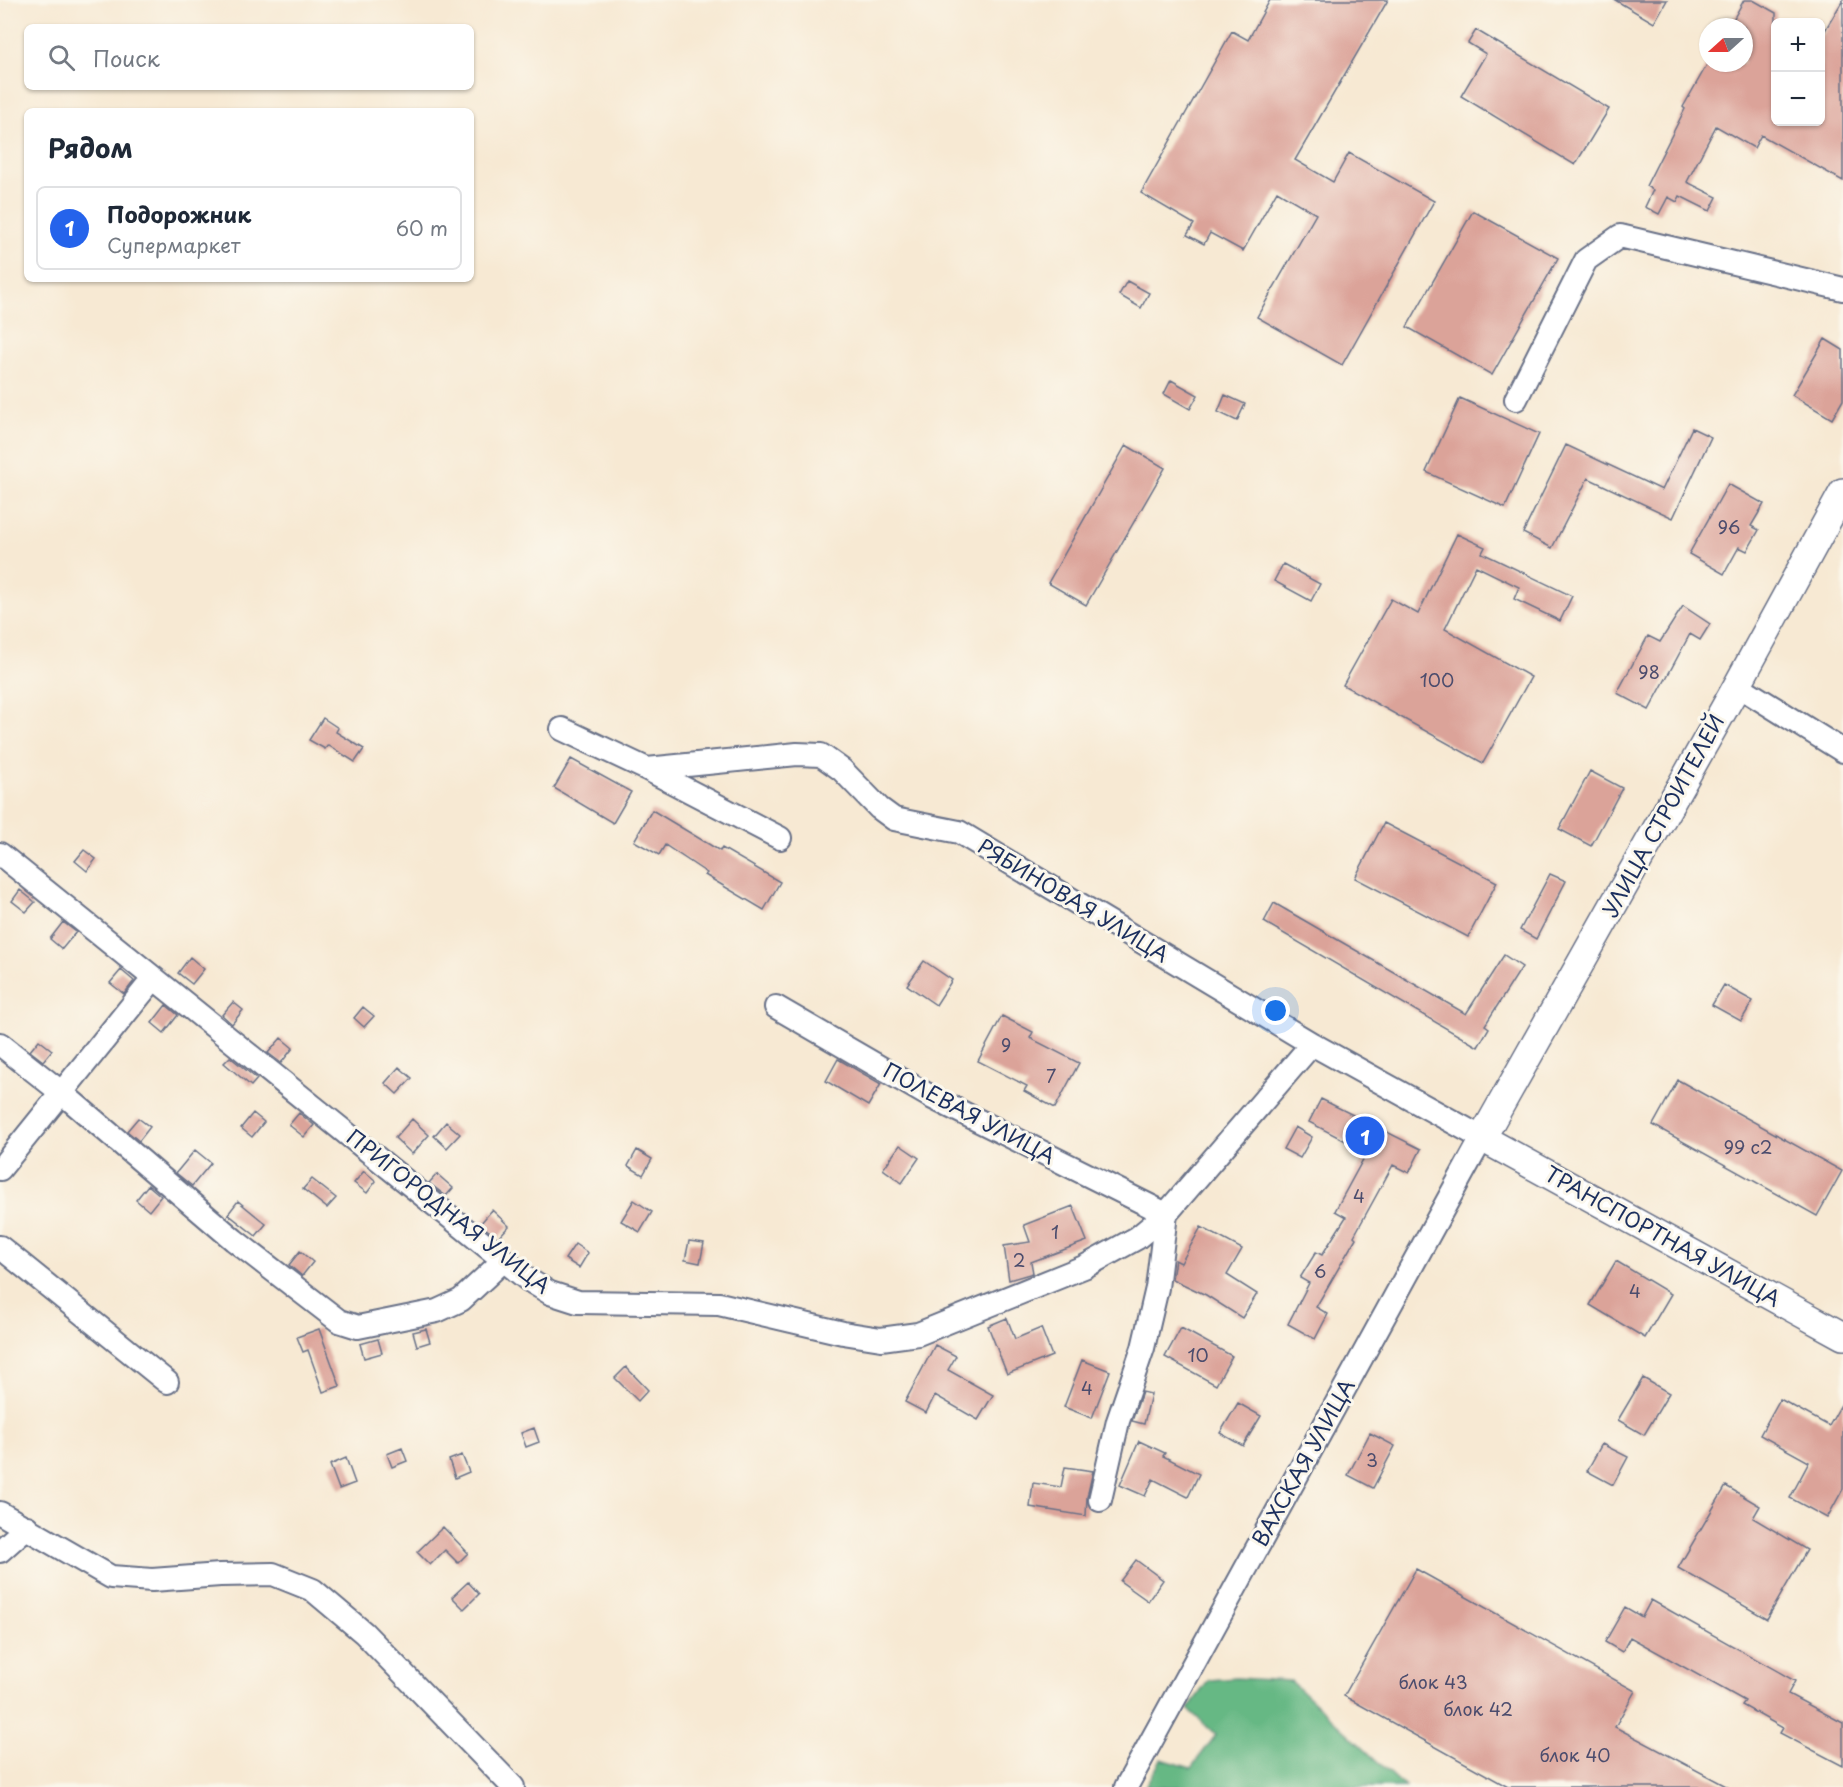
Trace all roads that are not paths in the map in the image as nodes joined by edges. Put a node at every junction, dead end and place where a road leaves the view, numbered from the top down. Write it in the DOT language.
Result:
graph roads {
  1 [pos="1843,289"];
  2 [pos="1516,399"];
  3 [pos="1843,492"];
  4 [pos="1737,686"];
  5 [pos="562,729"];
  6 [pos="1843,751"];
  7 [pos="647,769"];
  8 [pos="780,838"];
  9 [pos="0,854"];
  10 [pos="154,978"];
  11 [pos="776,1007"];
  12 [pos="0,1044"];
  13 [pos="1312,1044"];
  14 [pos="62,1092"];
  15 [pos="1482,1138"];
  16 [pos="0,1169"];
  17 [pos="1166,1214"];
  18 [pos="0,1247"];
  19 [pos="504,1260"];
  20 [pos="1843,1336"];
  21 [pos="167,1382"];
  22 [pos="1100,1500"];
  23 [pos="0,1513"];
  24 [pos="27,1527"];
  25 [pos="0,1551"];
  26 [pos="513,1787"];
  27 [pos="1126,1787"];
  1 -- 2 [label="street"];
  3 -- 4 [label="main road, УЛИЦА СТРОИТЕЛЕЙ"];
  4 -- 6 [label="street"];
  4 -- 15 [label="main road, УЛИЦА СТРОИТЕЛЕЙ"];
  5 -- 7 [label="street"];
  7 -- 8 [label="street"];
  7 -- 13 [label="street, РЯБИНОВАЯ УЛИЦА"];
  9 -- 10 [label="street, ПРИГОРОДНАЯ УЛИЦА"];
  10 -- 14 [label="street"];
  10 -- 19 [label="street, ПРИГОРОДНАЯ УЛИЦА"];
  11 -- 17 [label="street, ПОЛЕВАЯ УЛИЦА"];
  12 -- 14 [label="street"];
  13 -- 15 [label="street, РЯБИНОВАЯ УЛИЦА"];
  13 -- 17 [label="street, ПРИГОРОДНАЯ УЛИЦА"];
  14 -- 16 [label="street"];
  14 -- 19 [label="street"];
  15 -- 20 [label="main road, ТРАНСПОРТНАЯ УЛИЦА"];
  15 -- 27 [label="street, ВАХСКАЯ УЛИЦА"];
  17 -- 19 [label="street, ПРИГОРОДНАЯ УЛИЦА"];
  17 -- 22 [label="street"];
  18 -- 21 [label="street"];
  23 -- 24 [label="street"];
  24 -- 25 [label="street"];
  24 -- 26 [label="street"];
}
